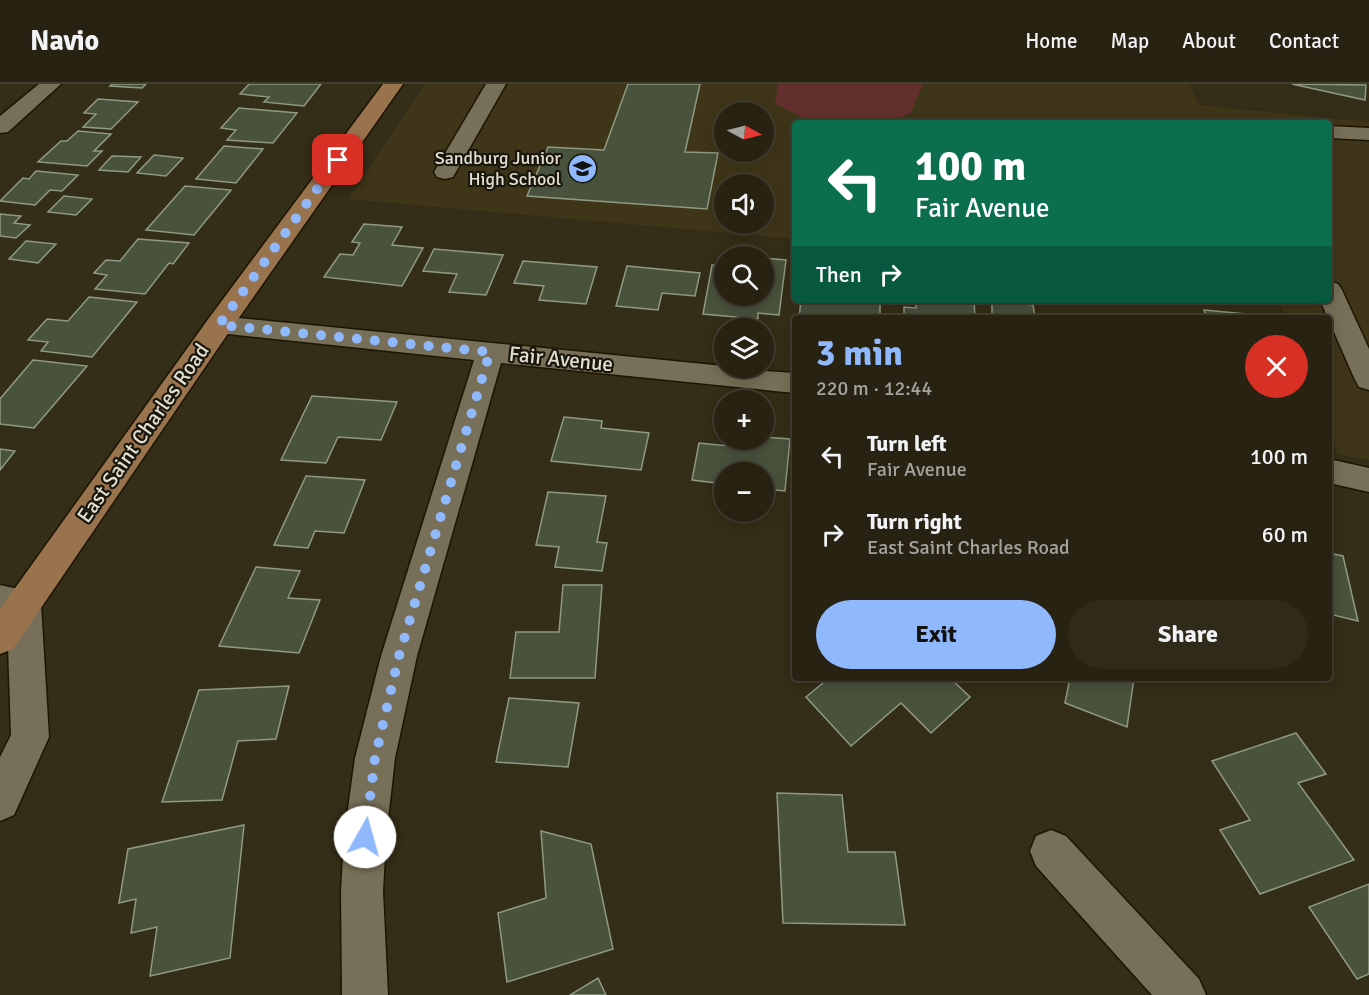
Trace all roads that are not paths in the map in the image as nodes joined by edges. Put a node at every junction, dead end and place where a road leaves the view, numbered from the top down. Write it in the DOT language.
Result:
graph roads {
  1 [pos="51,84"];
  2 [pos="393,84"];
  3 [pos="496,84"];
  4 [pos="0,127"];
  5 [pos="1332,132"];
  6 [pos="1369,134"];
  7 [pos="445,172"];
  8 [pos="1332,297"];
  9 [pos="219,325"];
  10 [pos="490,352"];
  11 [pos="1368,378"];
  12 [pos="792,383"];
  13 [pos="1332,472"];
  14 [pos="1369,480"];
  15 [pos="12,602"];
  16 [pos="0,638"];
  17 [pos="0,801"];
  18 [pos="1051,851"];
  19 [pos="365,995"];
  20 [pos="1184,995"];
  1 -- 4 [label="street"];
  2 -- 9 [label="main road, East Saint Charles Road"];
  3 -- 7 [label="street"];
  5 -- 6 [label="street"];
  8 -- 11 [label="street"];
  9 -- 10 [label="street, Fair Avenue"];
  9 -- 15 [label="main road, East Saint Charles Road"];
  10 -- 12 [label="street, Fair Avenue"];
  10 -- 19 [label="street"];
  13 -- 14 [label="street"];
  15 -- 16 [label="main road, East Saint Charles Road"];
  15 -- 17 [label="street"];
  18 -- 20 [label="street"];
}
